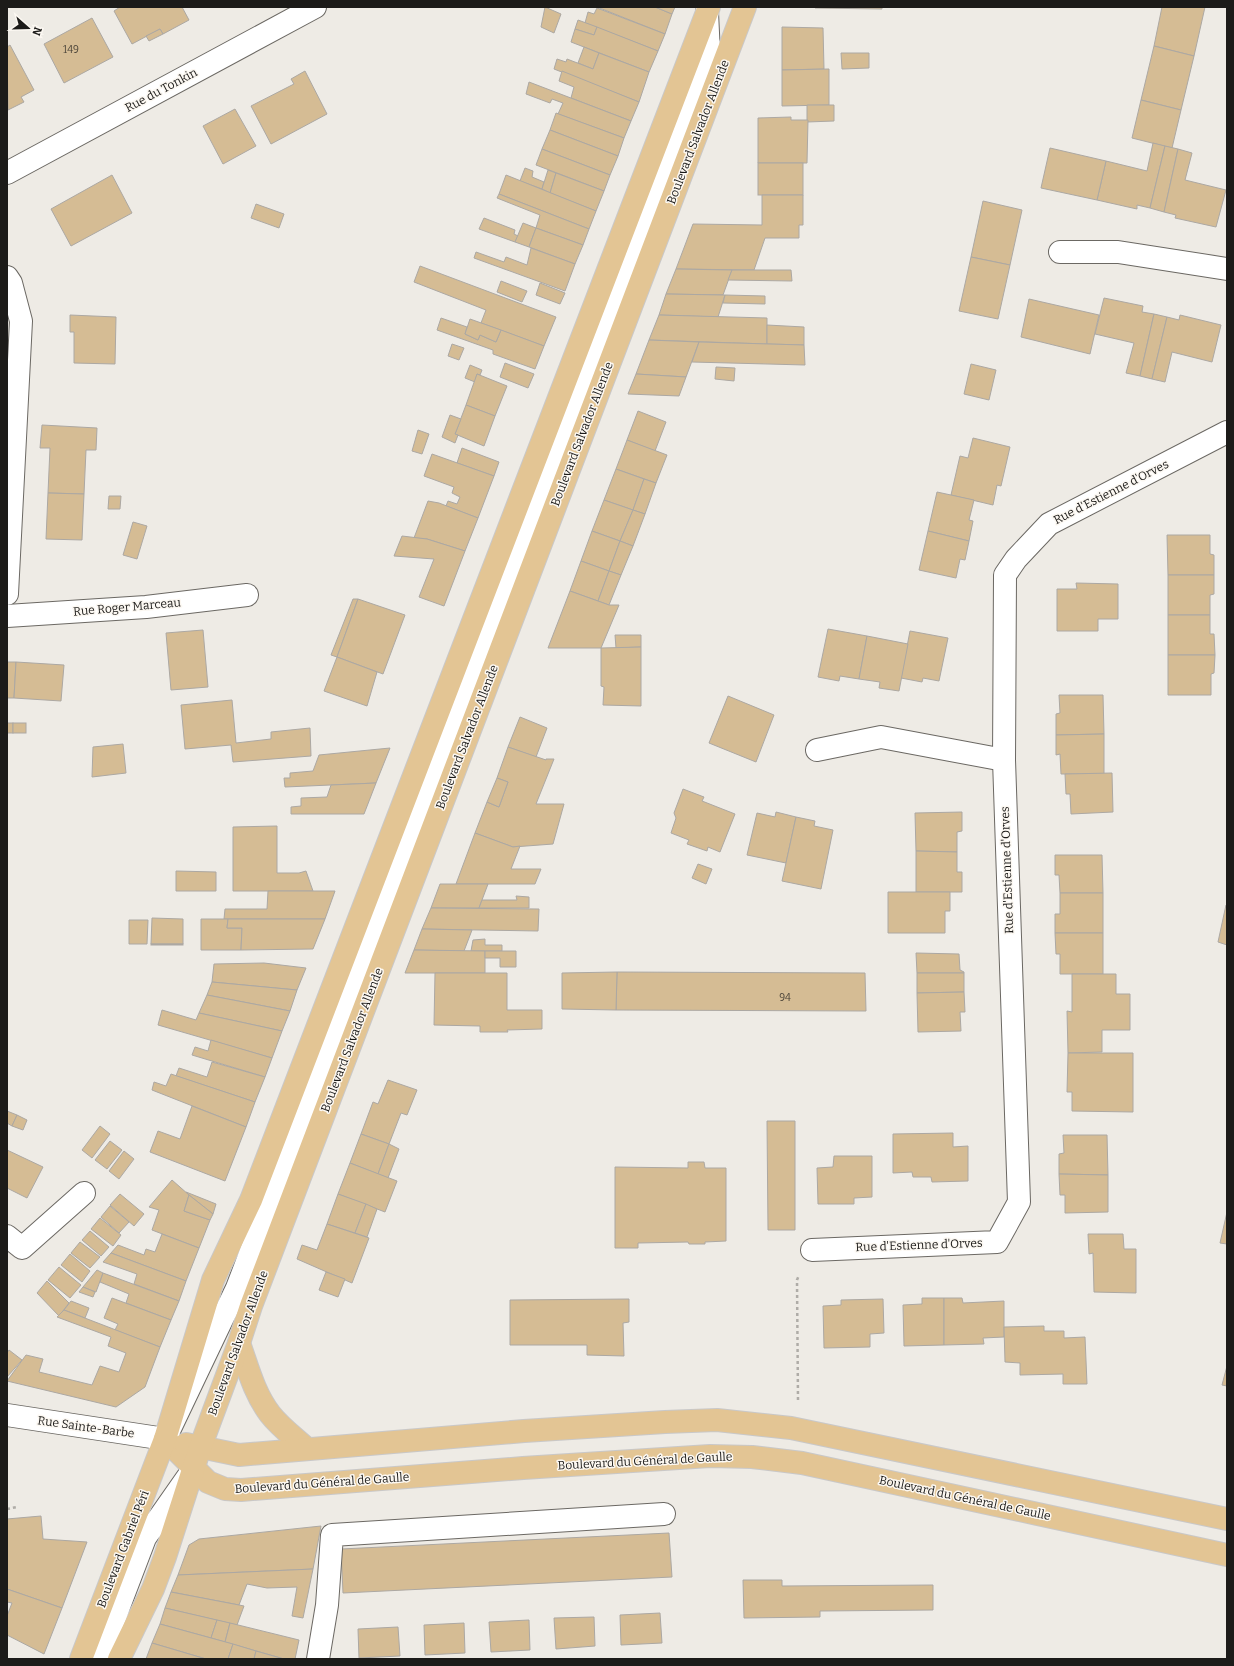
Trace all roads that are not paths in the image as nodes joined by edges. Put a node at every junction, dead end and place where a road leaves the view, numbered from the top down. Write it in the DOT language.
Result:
graph roads {
  1 [pos="315,7"];
  2 [pos="745,7"];
  3 [pos="708,9"];
  4 [pos="7,173"];
  5 [pos="1060,252"];
  6 [pos="1227,269"];
  7 [pos="7,277"];
  8 [pos="1227,432"];
  9 [pos="7,594"];
  10 [pos="247,595"];
  11 [pos="7,616"];
  12 [pos="817,750"];
  13 [pos="1004,760"];
  14 [pos="84,1193"];
  15 [pos="7,1236"];
  16 [pos="812,1250"];
  17 [pos="239,1343"];
  18 [pos="7,1415"];
  19 [pos="165,1439"];
  20 [pos="200,1448"];
  21 [pos="307,1449"];
  22 [pos="193,1469"];
  23 [pos="664,1514"];
  24 [pos="1227,1519"];
  25 [pos="1227,1555"];
  26 [pos="81,1659"];
  27 [pos="99,1659"];
  28 [pos="119,1659"];
  29 [pos="318,1659"];
  1 -- 4 [label="street, Rue du Tonkin"];
  2 -- 17 [label="main road, Boulevard Salvador Allende"];
  3 -- 19 [label="main road"];
  5 -- 6 [label="street"];
  7 -- 9 [label="street"];
  8 -- 13 [label="street, Rue d'Estienne d'Orves"];
  10 -- 11 [label="street, Rue Roger Marceau"];
  12 -- 13 [label="street"];
  13 -- 16 [label="street, Rue d'Estienne d'Orves"];
  14 -- 15 [label="street"];
  17 -- 20 [label="main road, Boulevard Salvador Allende"];
  17 -- 21 [label="main road"];
  18 -- 19 [label="street, Rue Sainte-Barbe"];
  19 -- 20 [label="main road"];
  19 -- 22 [label="main road, Boulevard du Général de Gaulle"];
  19 -- 26 [label="main road, Boulevard Gabriel Péri"];
  20 -- 21 [label="main road"];
  20 -- 22 [label="main road, Boulevard Salvador Allende"];
  21 -- 24 [label="main road"];
  22 -- 25 [label="main road, Boulevard du Général de Gaulle"];
  22 -- 27 [label="street"];
  22 -- 28 [label="main road"];
  23 -- 29 [label="street"];
}
